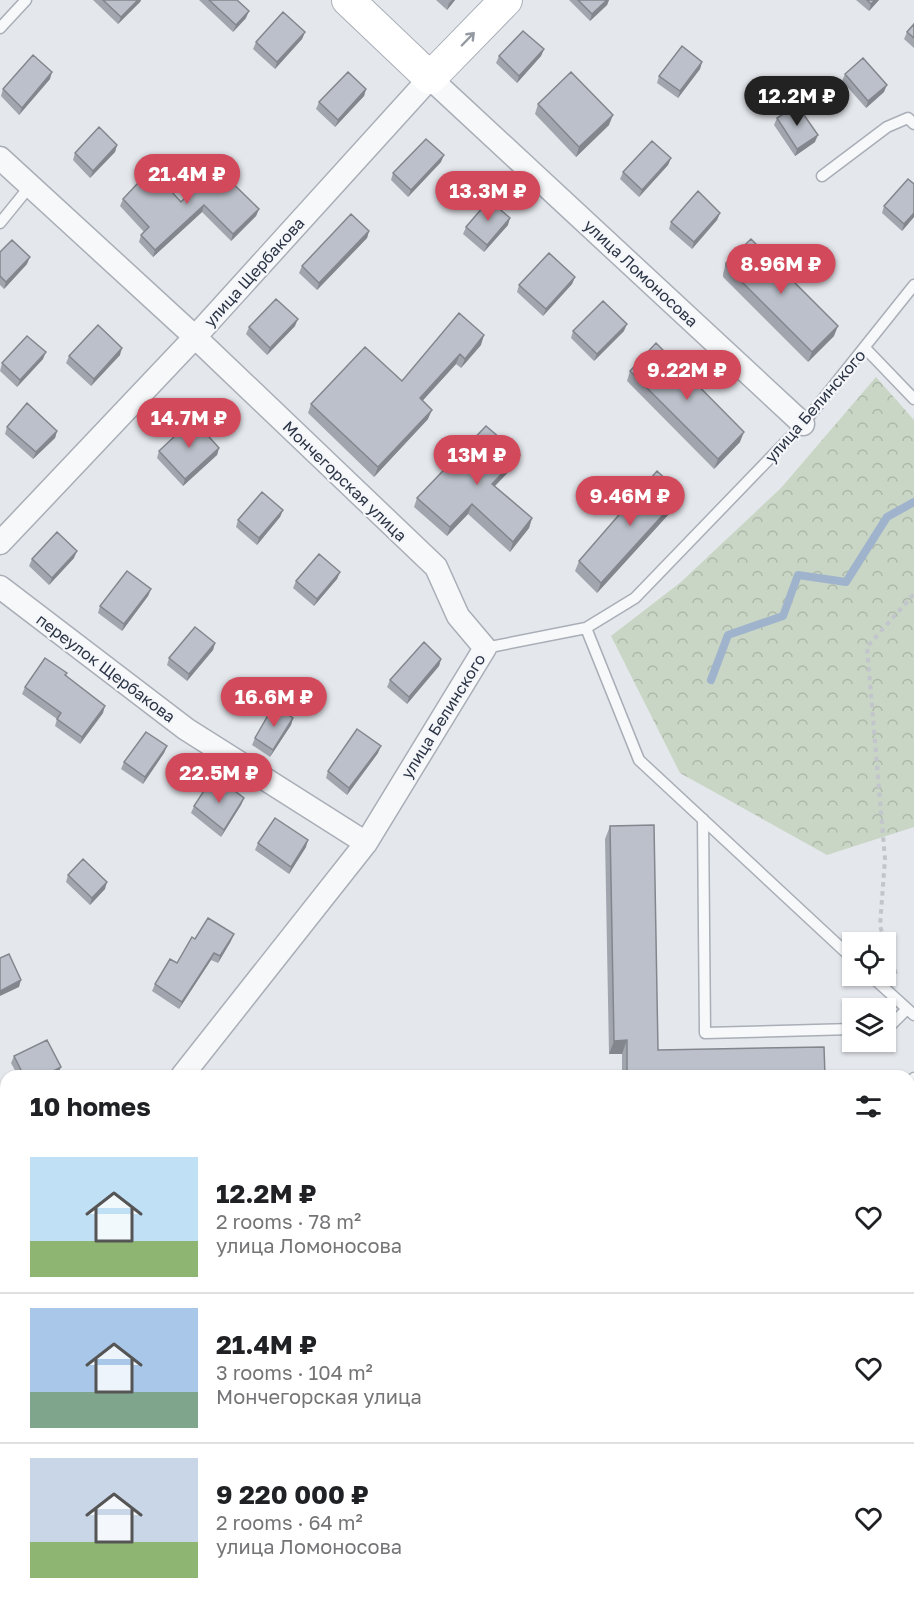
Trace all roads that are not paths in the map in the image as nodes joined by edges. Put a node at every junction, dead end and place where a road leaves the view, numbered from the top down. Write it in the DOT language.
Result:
graph roads {
  1 [pos="26,0"];
  2 [pos="348,0"];
  3 [pos="506,0"];
  4 [pos="0,28"];
  5 [pos="430,78"];
  6 [pos="914,124"];
  7 [pos="0,158"];
  8 [pos="822,176"];
  9 [pos="30,186"];
  10 [pos="0,223"];
  11 [pos="914,285"];
  12 [pos="195,338"];
  13 [pos="865,348"];
  14 [pos="914,399"];
  15 [pos="804,423"];
  16 [pos="0,543"];
  17 [pos="0,586"];
  18 [pos="586,628"];
  19 [pos="485,648"];
  20 [pos="703,819"];
  21 [pos="366,843"];
  22 [pos="842,949"];
  23 [pos="882,986"];
  24 [pos="910,1012"];
  25 [pos="896,1022"];
  26 [pos="842,1029"];
  27 [pos="187,1070"];
  1 -- 4 [label="lane"];
  2 -- 5 [label="street, улица Ломоносова"];
  5 -- 3 [label="street, улица Щербакова, one-way"];
  5 -- 12 [label="street, улица Щербакова"];
  5 -- 15 [label="street, улица Ломоносова"];
  6 -- 8 [label="lane"];
  7 -- 9 [label="street, Мончегорская улица"];
  9 -- 10 [label="lane"];
  9 -- 12 [label="street, Мончегорская улица"];
  11 -- 13 [label="lane, улица Белинского"];
  12 -- 16 [label="street, улица Щербакова"];
  12 -- 19 [label="street, Мончегорская улица"];
  13 -- 14 [label="lane"];
  13 -- 15 [label="lane, улица Белинского"];
  15 -- 18 [label="lane, улица Белинского"];
  17 -- 21 [label="street, переулок Щербакова"];
  18 -- 19 [label="lane, улица Белинского"];
  18 -- 20 [label="lane"];
  19 -- 21 [label="street, улица Белинского"];
  20 -- 22 [label="lane"];
  20 -- 26 [label="lane"];
  21 -- 27 [label="street, улица Белинского"];
  23 -- 24 [label="lane"];
  24 -- 25 [label="lane"];
}
